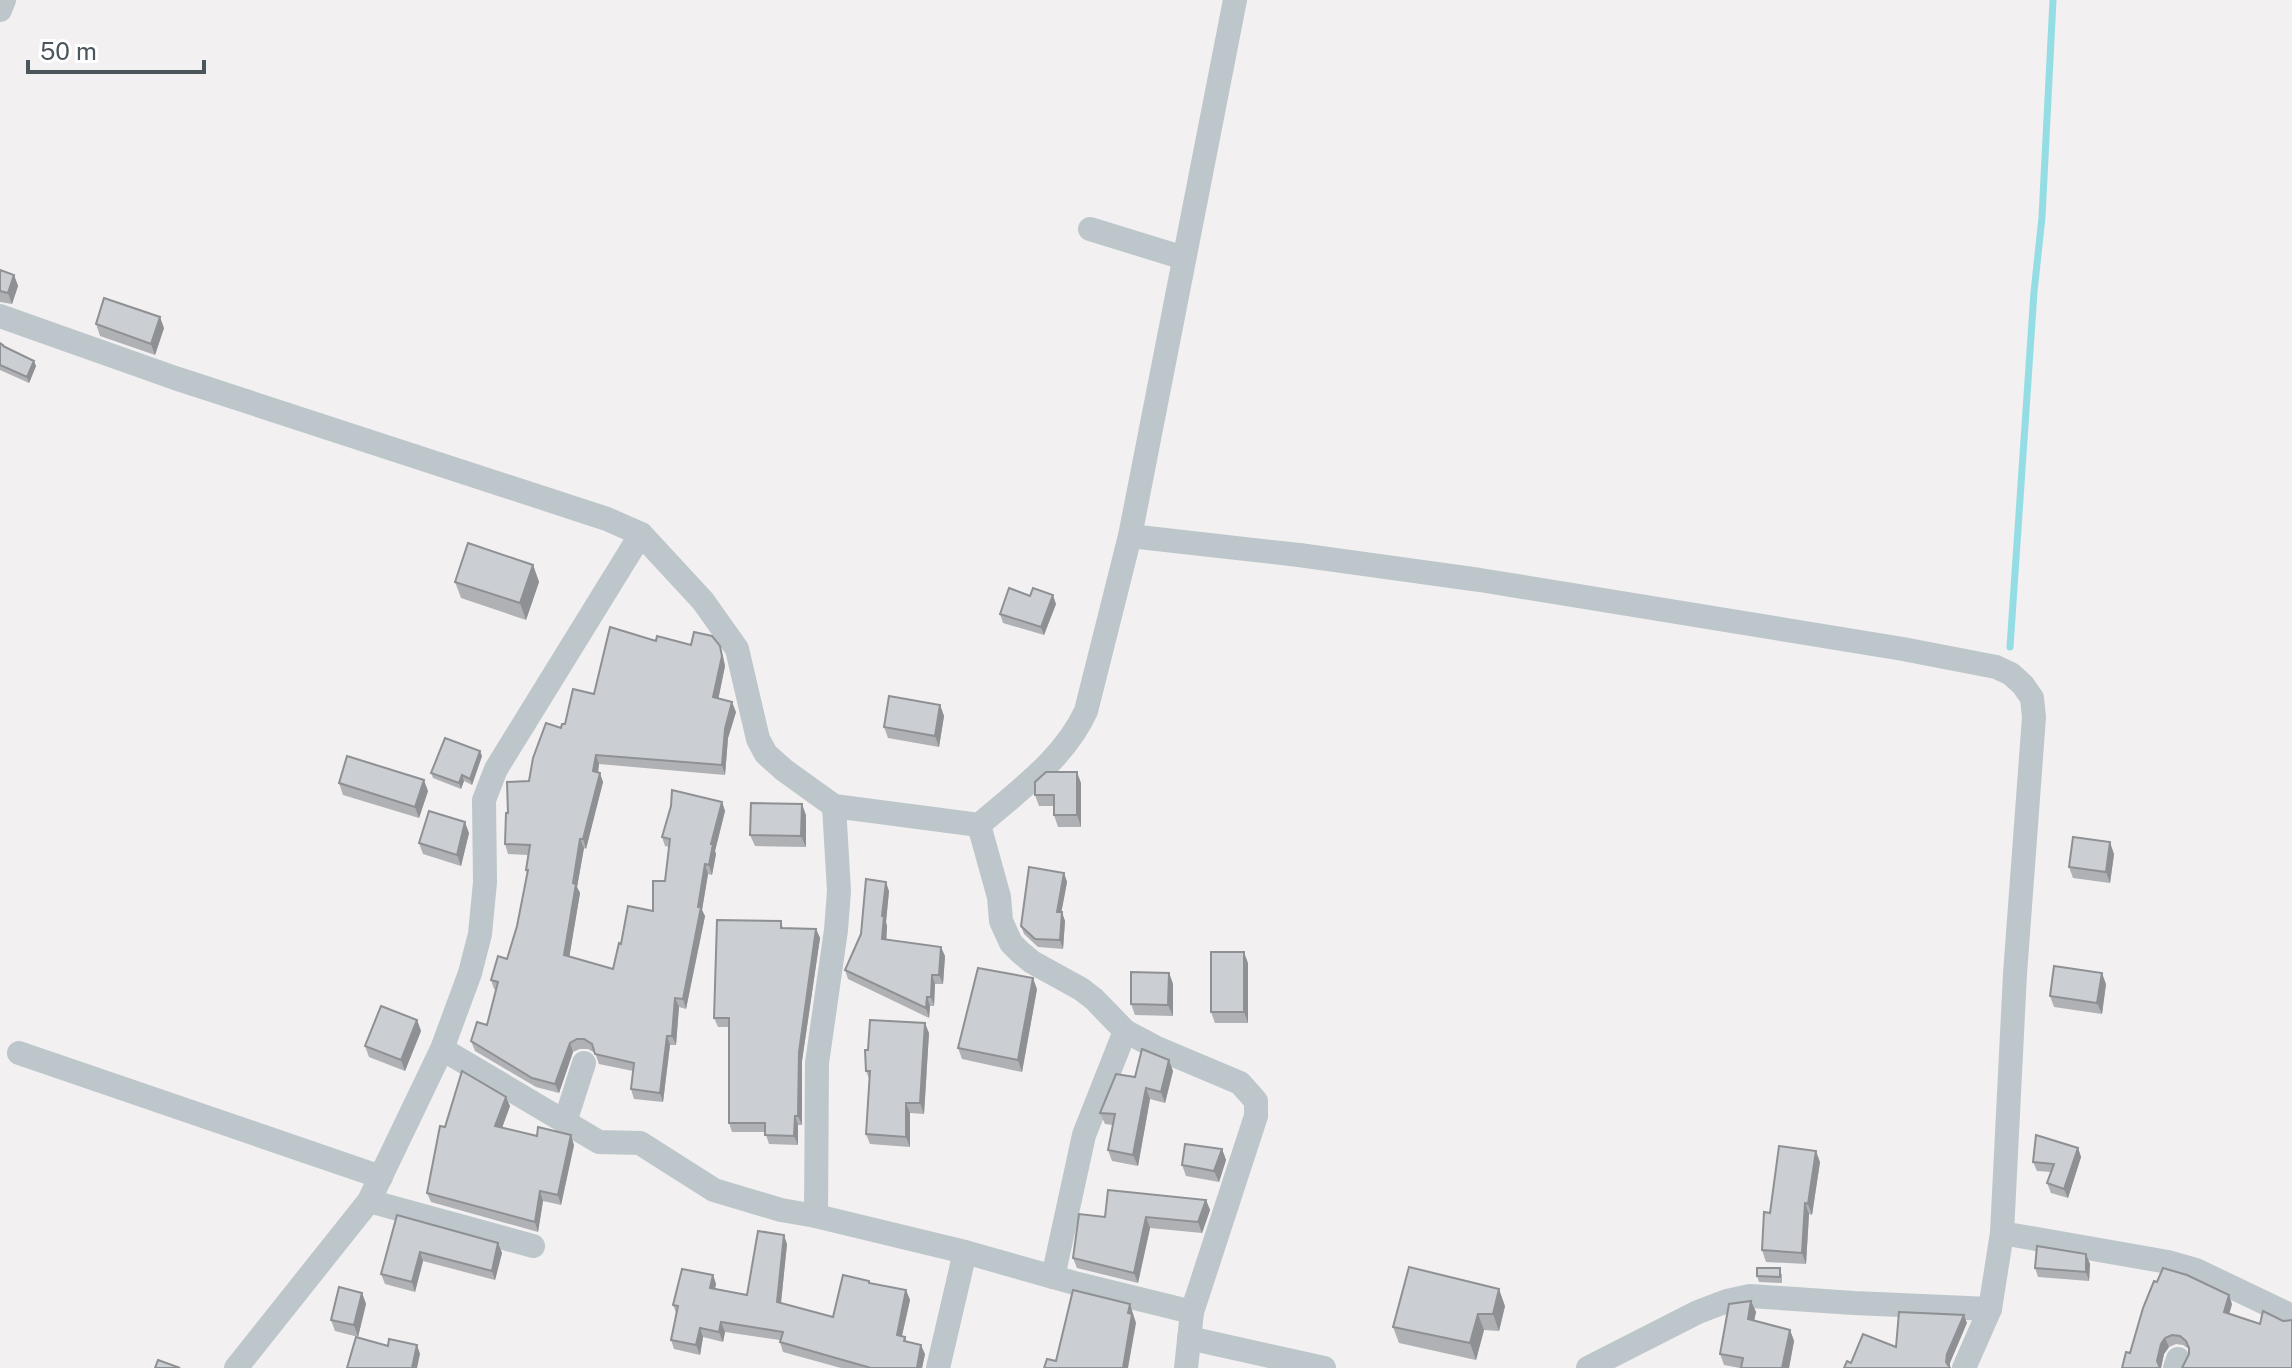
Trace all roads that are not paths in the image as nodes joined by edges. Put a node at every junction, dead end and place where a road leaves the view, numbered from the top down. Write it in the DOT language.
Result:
graph roads {
  1 [pos="4,0"];
  2 [pos="1235,0"];
  3 [pos="0,10"];
  4 [pos="1090,229"];
  5 [pos="1184,258"];
  6 [pos="0,316"];
  7 [pos="641,534"];
  8 [pos="1130,536"];
  9 [pos="834,806"];
  10 [pos="979,825"];
  11 [pos="1125,1031"];
  12 [pos="442,1049"];
  13 [pos="19,1053"];
  14 [pos="584,1063"];
  15 [pos="565,1122"];
  16 [pos="381,1177"];
  17 [pos="369,1201"];
  18 [pos="816,1216"];
  19 [pos="2002,1233"];
  20 [pos="533,1246"];
  21 [pos="965,1252"];
  22 [pos="1053,1277"];
  23 [pos="1990,1309"];
  24 [pos="1192,1312"];
  25 [pos="2292,1316"];
  26 [pos="1189,1338"];
  27 [pos="236,1368"];
  28 [pos="938,1368"];
  29 [pos="1186,1368"];
  30 [pos="1324,1368"];
  31 [pos="1588,1368"];
  32 [pos="1964,1368"];
  1 -- 3 [label="street"];
  2 -- 5 [label="street"];
  4 -- 5 [label="street"];
  5 -- 8 [label="street"];
  6 -- 7 [label="street"];
  7 -- 9 [label="street"];
  7 -- 12 [label="street"];
  8 -- 10 [label="street"];
  8 -- 19 [label="street"];
  9 -- 10 [label="street"];
  9 -- 18 [label="street"];
  10 -- 11 [label="street"];
  11 -- 22 [label="street"];
  11 -- 24 [label="street"];
  12 -- 15 [label="street"];
  12 -- 16 [label="street"];
  13 -- 16 [label="street"];
  14 -- 15 [label="street"];
  15 -- 18 [label="street"];
  16 -- 17 [label="street"];
  17 -- 20 [label="street"];
  17 -- 27 [label="street"];
  18 -- 21 [label="street"];
  19 -- 23 [label="street"];
  19 -- 25 [label="street"];
  21 -- 22 [label="street"];
  21 -- 28 [label="street"];
  22 -- 24 [label="street"];
  23 -- 31 [label="street"];
  23 -- 32 [label="street"];
  24 -- 26 [label="street"];
  26 -- 29 [label="street"];
  26 -- 30 [label="street"];
}
